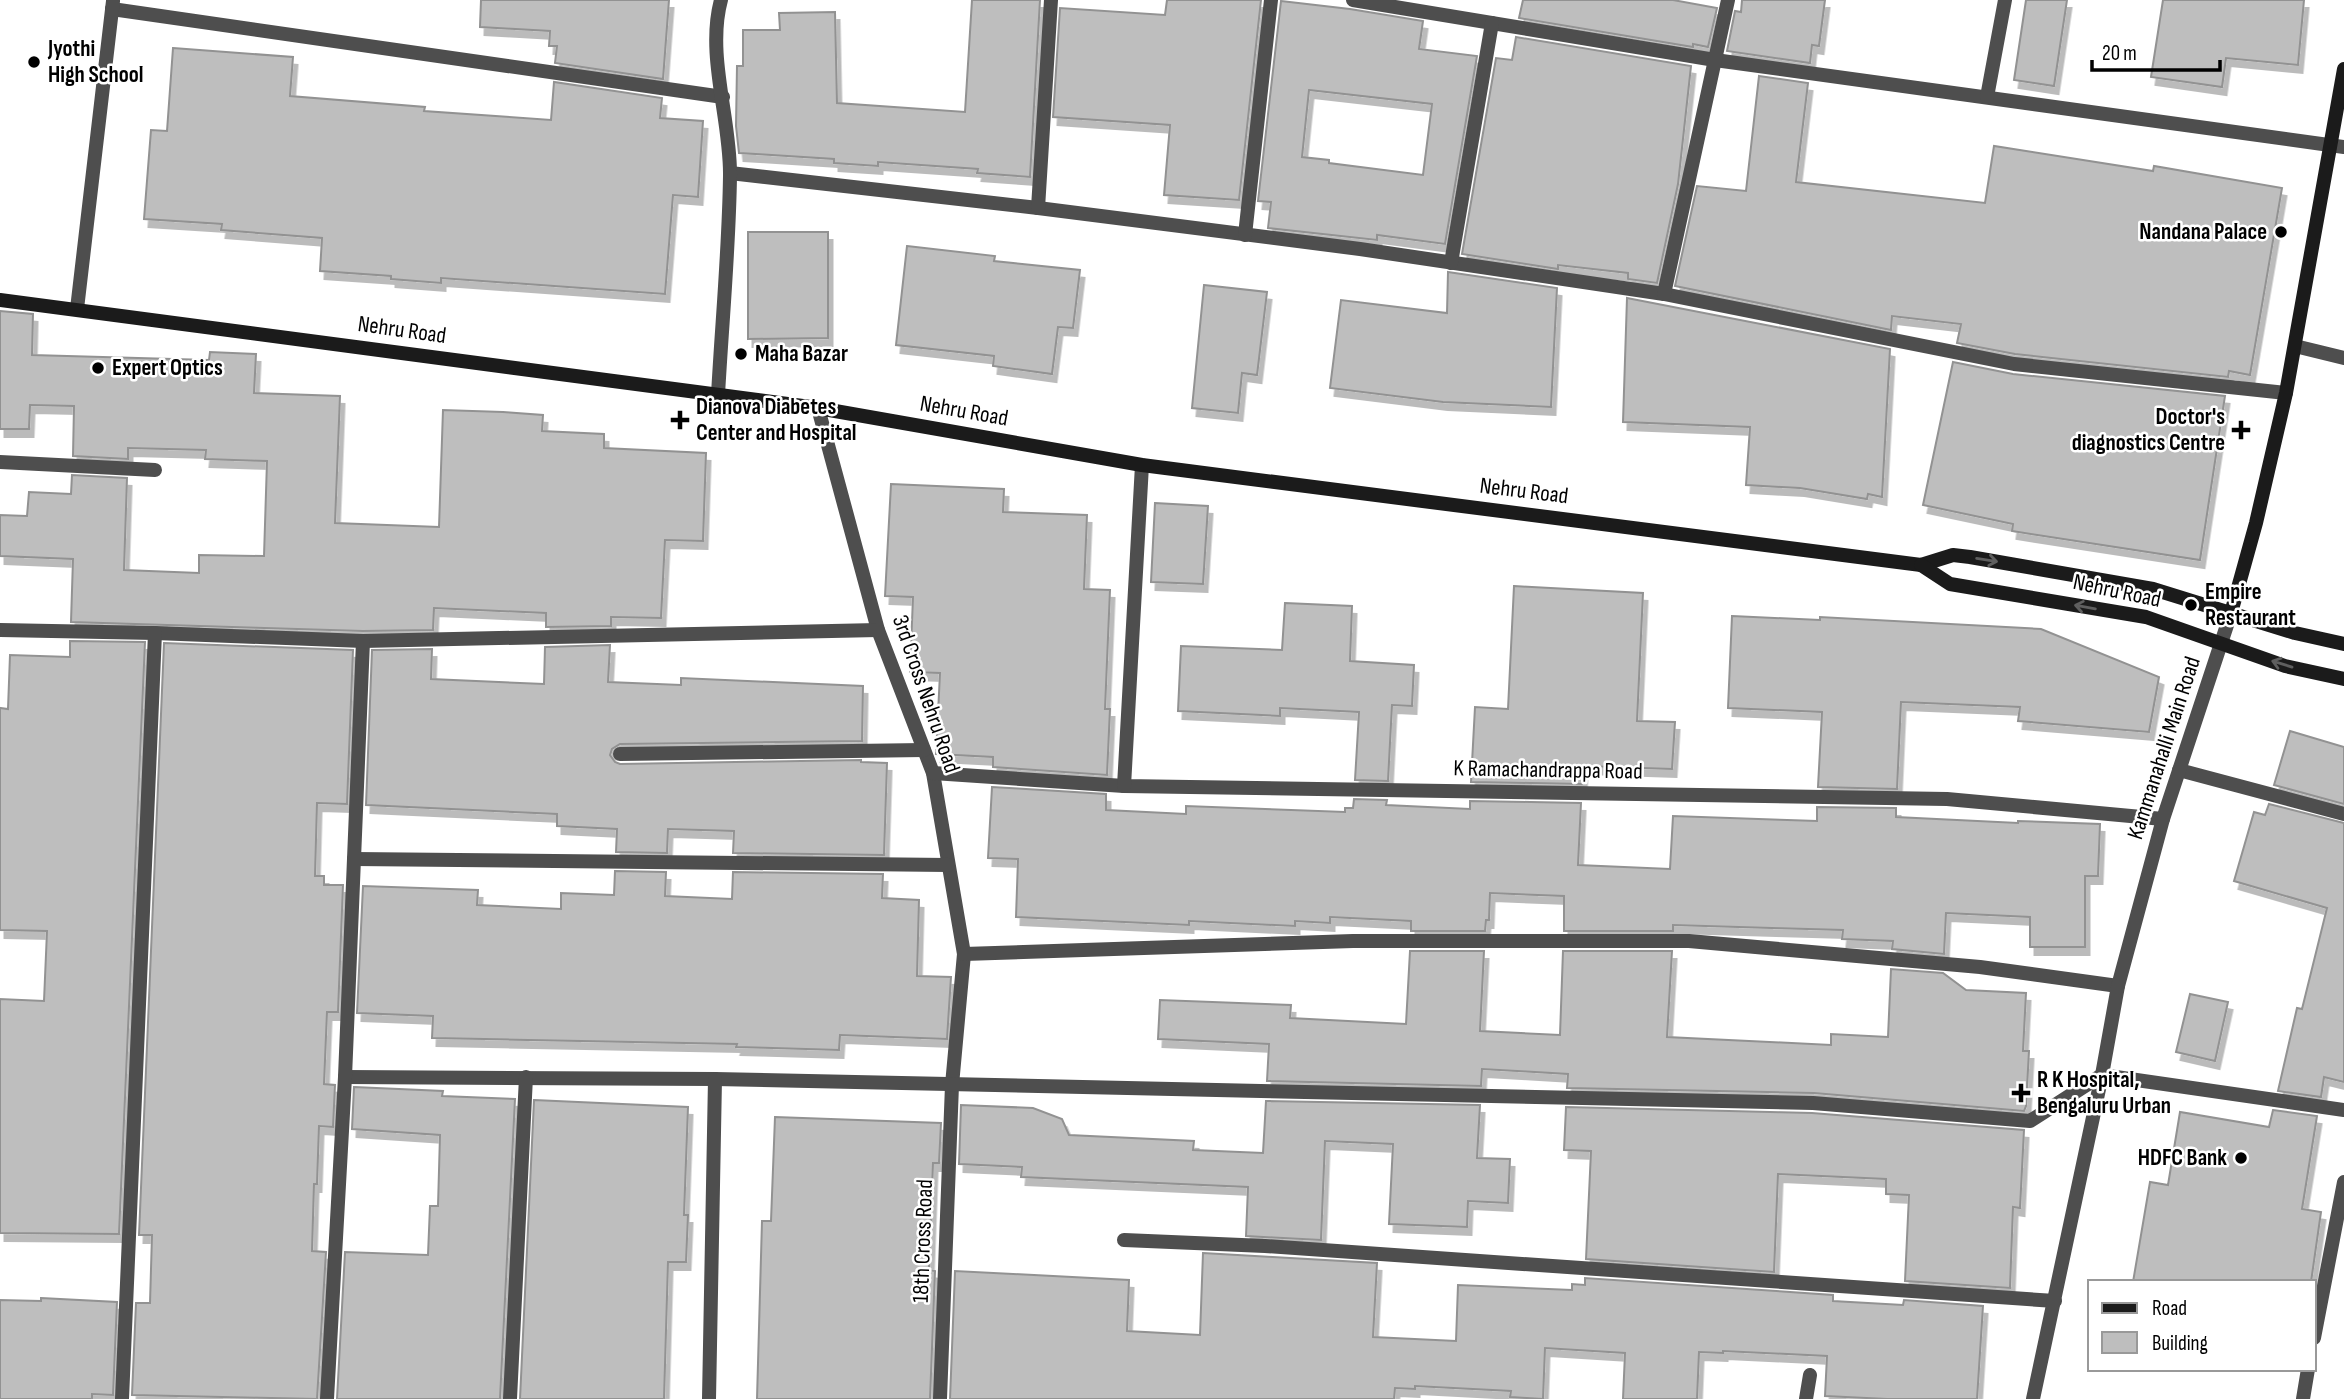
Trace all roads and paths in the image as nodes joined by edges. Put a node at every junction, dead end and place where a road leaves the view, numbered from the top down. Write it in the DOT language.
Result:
graph roads {
  1 [pos="721,0"];
  2 [pos="1051,0"];
  3 [pos="1271,0"];
  4 [pos="1353,0"];
  5 [pos="1728,0"];
  6 [pos="2005,0"];
  7 [pos="113,4"];
  8 [pos="1492,23"];
  9 [pos="1715,60"];
  10 [pos="2344,69"];
  11 [pos="723,97"];
  12 [pos="1987,97"];
  13 [pos="2337,146"];
  14 [pos="730,173"];
  15 [pos="1038,208"];
  16 [pos="1245,235"];
  17 [pos="1451,263"];
  18 [pos="1664,294"];
  19 [pos="0,300"];
  20 [pos="77,309"];
  21 [pos="2295,346"];
  22 [pos="2344,358"];
  23 [pos="2286,393"];
  24 [pos="718,395"];
  25 [pos="818,408"];
  26 [pos="0,462"];
  27 [pos="1142,465"];
  28 [pos="155,470"];
  29 [pos="1921,565"];
  30 [pos="2231,613"];
  31 [pos="0,630"];
  32 [pos="878,630"];
  33 [pos="155,633"];
  34 [pos="363,641"];
  35 [pos="2221,644"];
  36 [pos="2344,644"];
  37 [pos="2344,679"];
  38 [pos="924,750"];
  39 [pos="620,754"];
  40 [pos="2179,770"];
  41 [pos="933,773"];
  42 [pos="1124,786"];
  43 [pos="2344,814"];
  44 [pos="2162,819"];
  45 [pos="354,859"];
  46 [pos="948,865"];
  47 [pos="964,954"];
  48 [pos="2118,986"];
  49 [pos="2102,1075"];
  50 [pos="345,1077"];
  51 [pos="526,1077"];
  52 [pos="715,1079"];
  53 [pos="951,1085"];
  54 [pos="2344,1110"];
  55 [pos="2344,1182"];
  56 [pos="1124,1240"];
  57 [pos="2055,1301"];
  58 [pos="2316,1328"];
  59 [pos="2308,1371"];
  60 [pos="1810,1375"];
  61 [pos="122,1399"];
  62 [pos="327,1399"];
  63 [pos="510,1399"];
  64 [pos="709,1399"];
  65 [pos="940,1399"];
  66 [pos="1806,1399"];
  67 [pos="2033,1399"];
  68 [pos="2303,1399"];
  1 -- 11 [label="street"];
  2 -- 15 [label="street"];
  3 -- 16 [label="street"];
  4 -- 8 [label="street"];
  5 -- 9 [label="street"];
  6 -- 12 [label="street"];
  7 -- 11 [label="street"];
  7 -- 20 [label="street"];
  8 -- 9 [label="street"];
  8 -- 17 [label="street"];
  9 -- 12 [label="street"];
  9 -- 18 [label="street"];
  10 -- 13 [label="main road, Kammanahalli Main Road"];
  11 -- 14 [label="street"];
  12 -- 13 [label="street"];
  13 -- 21 [label="main road, Kammanahalli Main Road"];
  14 -- 15 [label="street"];
  14 -- 24 [label="street"];
  15 -- 16 [label="street"];
  16 -- 17 [label="street"];
  17 -- 18 [label="street"];
  18 -- 23 [label="street"];
  19 -- 20 [label="main road, Nehru Road"];
  20 -- 24 [label="main road, Nehru Road"];
  21 -- 22 [label="street"];
  21 -- 23 [label="main road, Kammanahalli Main Road"];
  23 -- 30 [label="main road, Kammanahalli Main Road"];
  24 -- 25 [label="main road, Nehru Road"];
  25 -- 27 [label="main road, Nehru Road"];
  25 -- 32 [label="street, 3rd Cross Nehru Road"];
  26 -- 28 [label="street"];
  27 -- 29 [label="main road, Nehru Road"];
  27 -- 42 [label="street"];
  29 -- 30 [label="main road, Nehru Road, one-way"];
  35 -- 29 [label="main road, Nehru Road, one-way"];
  30 -- 35 [label="street, Kammanahalli Main Road"];
  30 -- 36 [label="main road, Nehru Road"];
  31 -- 33 [label="street"];
  32 -- 34 [label="street"];
  32 -- 38 [label="street, 3rd Cross Nehru Road"];
  33 -- 34 [label="street"];
  33 -- 61 [label="street"];
  34 -- 45 [label="street"];
  37 -- 35 [label="main road, Nehru Road, one-way"];
  35 -- 40 [label="street, Kammanahalli Main Road"];
  38 -- 39 [label="street"];
  38 -- 41 [label="street, 3rd Cross Nehru Road"];
  40 -- 43 [label="street"];
  40 -- 44 [label="street, Kammanahalli Main Road"];
  41 -- 42 [label="street, K Ramachandrappa Road"];
  41 -- 46 [label="street, 3rd Cross Nehru Road"];
  42 -- 44 [label="street, K Ramachandrappa Road"];
  44 -- 48 [label="street, Kammanahalli Main Road"];
  45 -- 46 [label="street"];
  45 -- 50 [label="street"];
  46 -- 47 [label="street, 3rd Cross Nehru Road"];
  47 -- 48 [label="street"];
  47 -- 53 [label="street, 3rd Cross Nehru Road"];
  48 -- 49 [label="street, Kammanahalli Main Road"];
  49 -- 53 [label="street"];
  49 -- 54 [label="street"];
  49 -- 57 [label="street, Kammanahalli Main Road"];
  50 -- 51 [label="street"];
  50 -- 62 [label="street"];
  51 -- 52 [label="street"];
  51 -- 63 [label="street"];
  52 -- 53 [label="street"];
  52 -- 64 [label="street"];
  53 -- 65 [label="street, 18th Cross Road"];
  55 -- 58 [label="street"];
  56 -- 57 [label="street"];
  57 -- 67 [label="street, Kammanahalli Main Road"];
  59 -- 68 [label="street"];
  60 -- 66 [label="street"];
}
